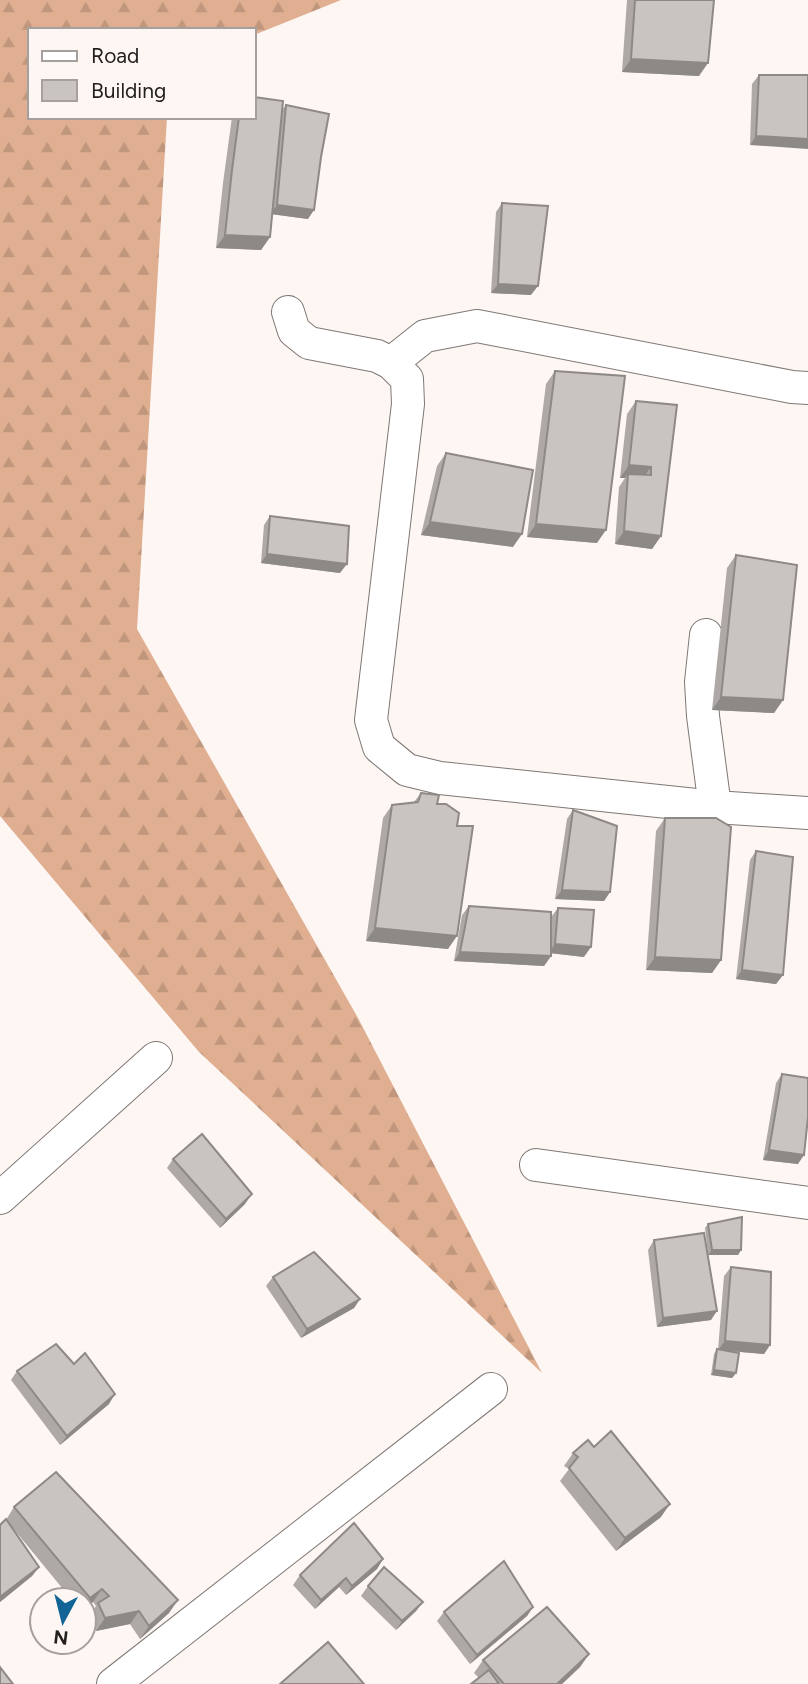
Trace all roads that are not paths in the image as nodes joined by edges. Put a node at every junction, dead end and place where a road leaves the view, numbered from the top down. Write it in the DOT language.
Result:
graph roads {
  1 [pos="288,312"];
  2 [pos="391,363"];
  3 [pos="808,387"];
  4 [pos="706,635"];
  5 [pos="715,807"];
  6 [pos="808,813"];
  7 [pos="156,1058"];
  8 [pos="536,1165"];
  9 [pos="0,1198"];
  10 [pos="808,1203"];
  11 [pos="491,1389"];
  12 [pos="113,1684"];
  1 -- 2 [label="street"];
  2 -- 3 [label="street"];
  2 -- 5 [label="street"];
  4 -- 5 [label="street"];
  5 -- 6 [label="street"];
  7 -- 9 [label="street"];
  8 -- 10 [label="street"];
  11 -- 12 [label="street"];
}
